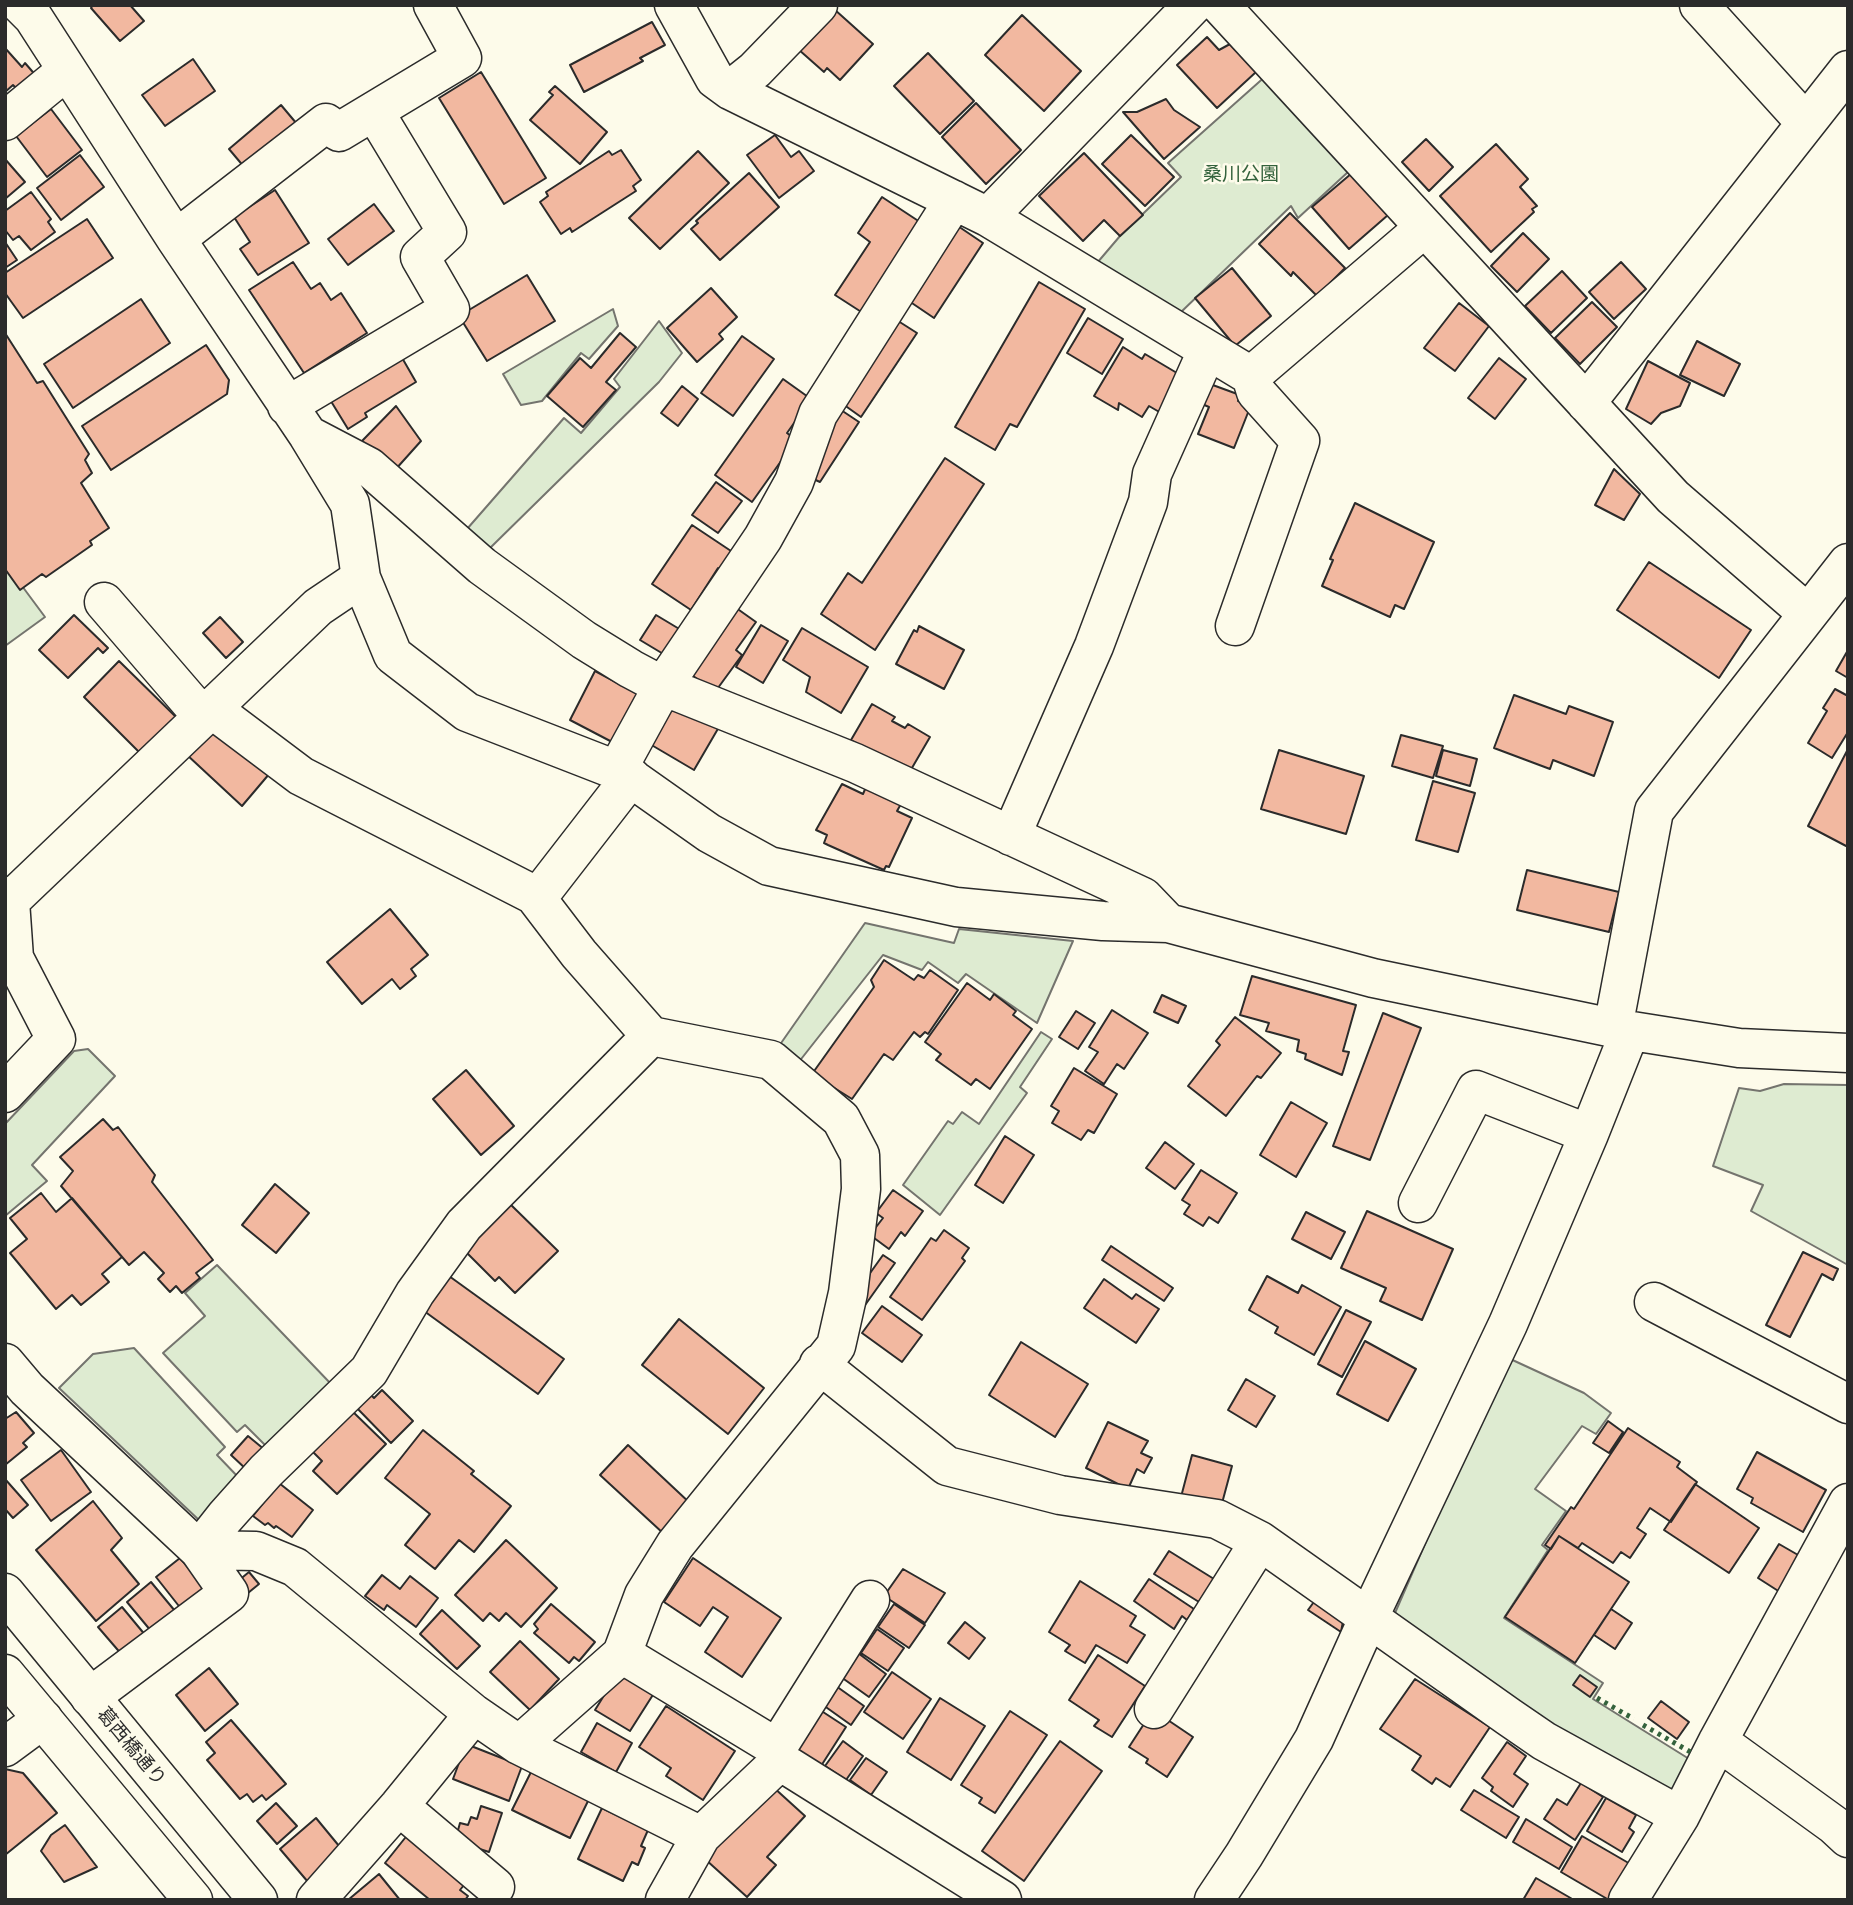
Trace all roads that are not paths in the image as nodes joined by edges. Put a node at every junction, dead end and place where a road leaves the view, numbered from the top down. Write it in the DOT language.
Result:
graph roads {
  1 [pos="433,5"];
  2 [pos="674,5"];
  3 [pos="818,5"];
  4 [pos="1193,5"];
  5 [pos="1220,5"];
  6 [pos="1699,5"];
  7 [pos="30,9"];
  8 [pos="1848,70"];
  9 [pos="66,71"];
  10 [pos="730,90"];
  11 [pos="374,111"];
  12 [pos="5,121"];
  13 [pos="1805,122"];
  14 [pos="954,200"];
  15 [pos="988,217"];
  16 [pos="1424,228"];
  17 [pos="176,239"];
  18 [pos="1207,351"];
  19 [pos="1251,376"];
  20 [pos="1586,403"];
  21 [pos="298,421"];
  22 [pos="361,578"];
  23 [pos="1843,579"];
  24 [pos="104,602"];
  25 [pos="1807,613"];
  26 [pos="1235,626"];
  27 [pos="663,686"];
  28 [pos="208,713"];
  29 [pos="624,774"];
  30 [pos="1012,836"];
  31 [pos="534,895"];
  32 [pos="8,898"];
  33 [pos="1168,923"];
  34 [pos="1621,1030"];
  35 [pos="651,1036"];
  36 [pos="1848,1053"];
  37 [pos="5,1093"];
  38 [pos="1589,1134"];
  39 [pos="1418,1203"];
  40 [pos="1654,1302"];
  41 [pos="5,1363"];
  42 [pos="820,1364"];
  43 [pos="1848,1404"];
  44 [pos="1848,1503"];
  45 [pos="1260,1541"];
  46 [pos="199,1550"];
  47 [pos="5,1593"];
  48 [pos="870,1600"];
  49 [pos="1368,1619"];
  50 [pos="622,1654"];
  51 [pos="5,1674"];
  52 [pos="90,1698"];
  53 [pos="1154,1709"];
  54 [pos="474,1714"];
  55 [pos="43,1719"];
  56 [pos="1718,1741"];
  57 [pos="519,1745"];
  58 [pos="5,1747"];
  59 [pos="778,1754"];
  60 [pos="398,1806"];
  61 [pos="1680,1816"];
  62 [pos="701,1836"];
  63 [pos="1848,1838"];
  64 [pos="495,1887"];
  65 [pos="192,1900"];
  66 [pos="258,1900"];
  67 [pos="316,1900"];
  68 [pos="665,1900"];
  69 [pos="1002,1900"];
  70 [pos="1214,1900"];
  71 [pos="1628,1900"];
  1 -- 11 [label="street"];
  2 -- 10 [label="street"];
  3 -- 10 [label="street"];
  4 -- 15 [label="street"];
  5 -- 16 [label="street"];
  6 -- 13 [label="street"];
  7 -- 9 [label="street"];
  8 -- 13 [label="street"];
  9 -- 12 [label="street"];
  9 -- 17 [label="street"];
  10 -- 14 [label="street"];
  11 -- 17 [label="street"];
  11 -- 21 [label="street"];
  13 -- 20 [label="street"];
  14 -- 15 [label="street"];
  14 -- 27 [label="street"];
  15 -- 18 [label="street"];
  16 -- 19 [label="street"];
  16 -- 20 [label="street"];
  17 -- 21 [label="street"];
  18 -- 19 [label="street"];
  18 -- 30 [label="street"];
  19 -- 26 [label="street"];
  20 -- 25 [label="street"];
  21 -- 22 [label="street"];
  21 -- 27 [label="street"];
  22 -- 28 [label="street"];
  22 -- 29 [label="street"];
  23 -- 25 [label="street"];
  24 -- 28 [label="street"];
  25 -- 34 [label="street"];
  27 -- 29 [label="street"];
  27 -- 30 [label="street"];
  28 -- 31 [label="street"];
  28 -- 32 [label="street"];
  29 -- 31 [label="street"];
  29 -- 33 [label="street"];
  30 -- 33 [label="street"];
  31 -- 35 [label="street"];
  32 -- 37 [label="street"];
  33 -- 34 [label="street"];
  34 -- 36 [label="street"];
  34 -- 38 [label="street"];
  35 -- 42 [label="street"];
  35 -- 46 [label="street"];
  38 -- 39 [label="street"];
  38 -- 49 [label="street"];
  40 -- 43 [label="street"];
  41 -- 46 [label="street"];
  42 -- 45 [label="street"];
  42 -- 50 [label="street"];
  44 -- 56 [label="street"];
  45 -- 49 [label="street"];
  45 -- 53 [label="street"];
  46 -- 52 [label="street"];
  46 -- 54 [label="street"];
  47 -- 52 [label="street, 葛西橋通り"];
  48 -- 59 [label="street"];
  49 -- 61 [label="street"];
  49 -- 70 [label="street"];
  50 -- 57 [label="street"];
  50 -- 59 [label="street"];
  51 -- 55 [label="street"];
  52 -- 66 [label="street, 葛西橋通り"];
  54 -- 57 [label="street"];
  54 -- 60 [label="street"];
  55 -- 58 [label="street"];
  55 -- 65 [label="street"];
  56 -- 61 [label="street"];
  56 -- 63 [label="street"];
  57 -- 62 [label="street"];
  59 -- 62 [label="street"];
  59 -- 69 [label="street"];
  60 -- 64 [label="street"];
  60 -- 67 [label="street"];
  61 -- 71 [label="street"];
  62 -- 68 [label="street"];
}
